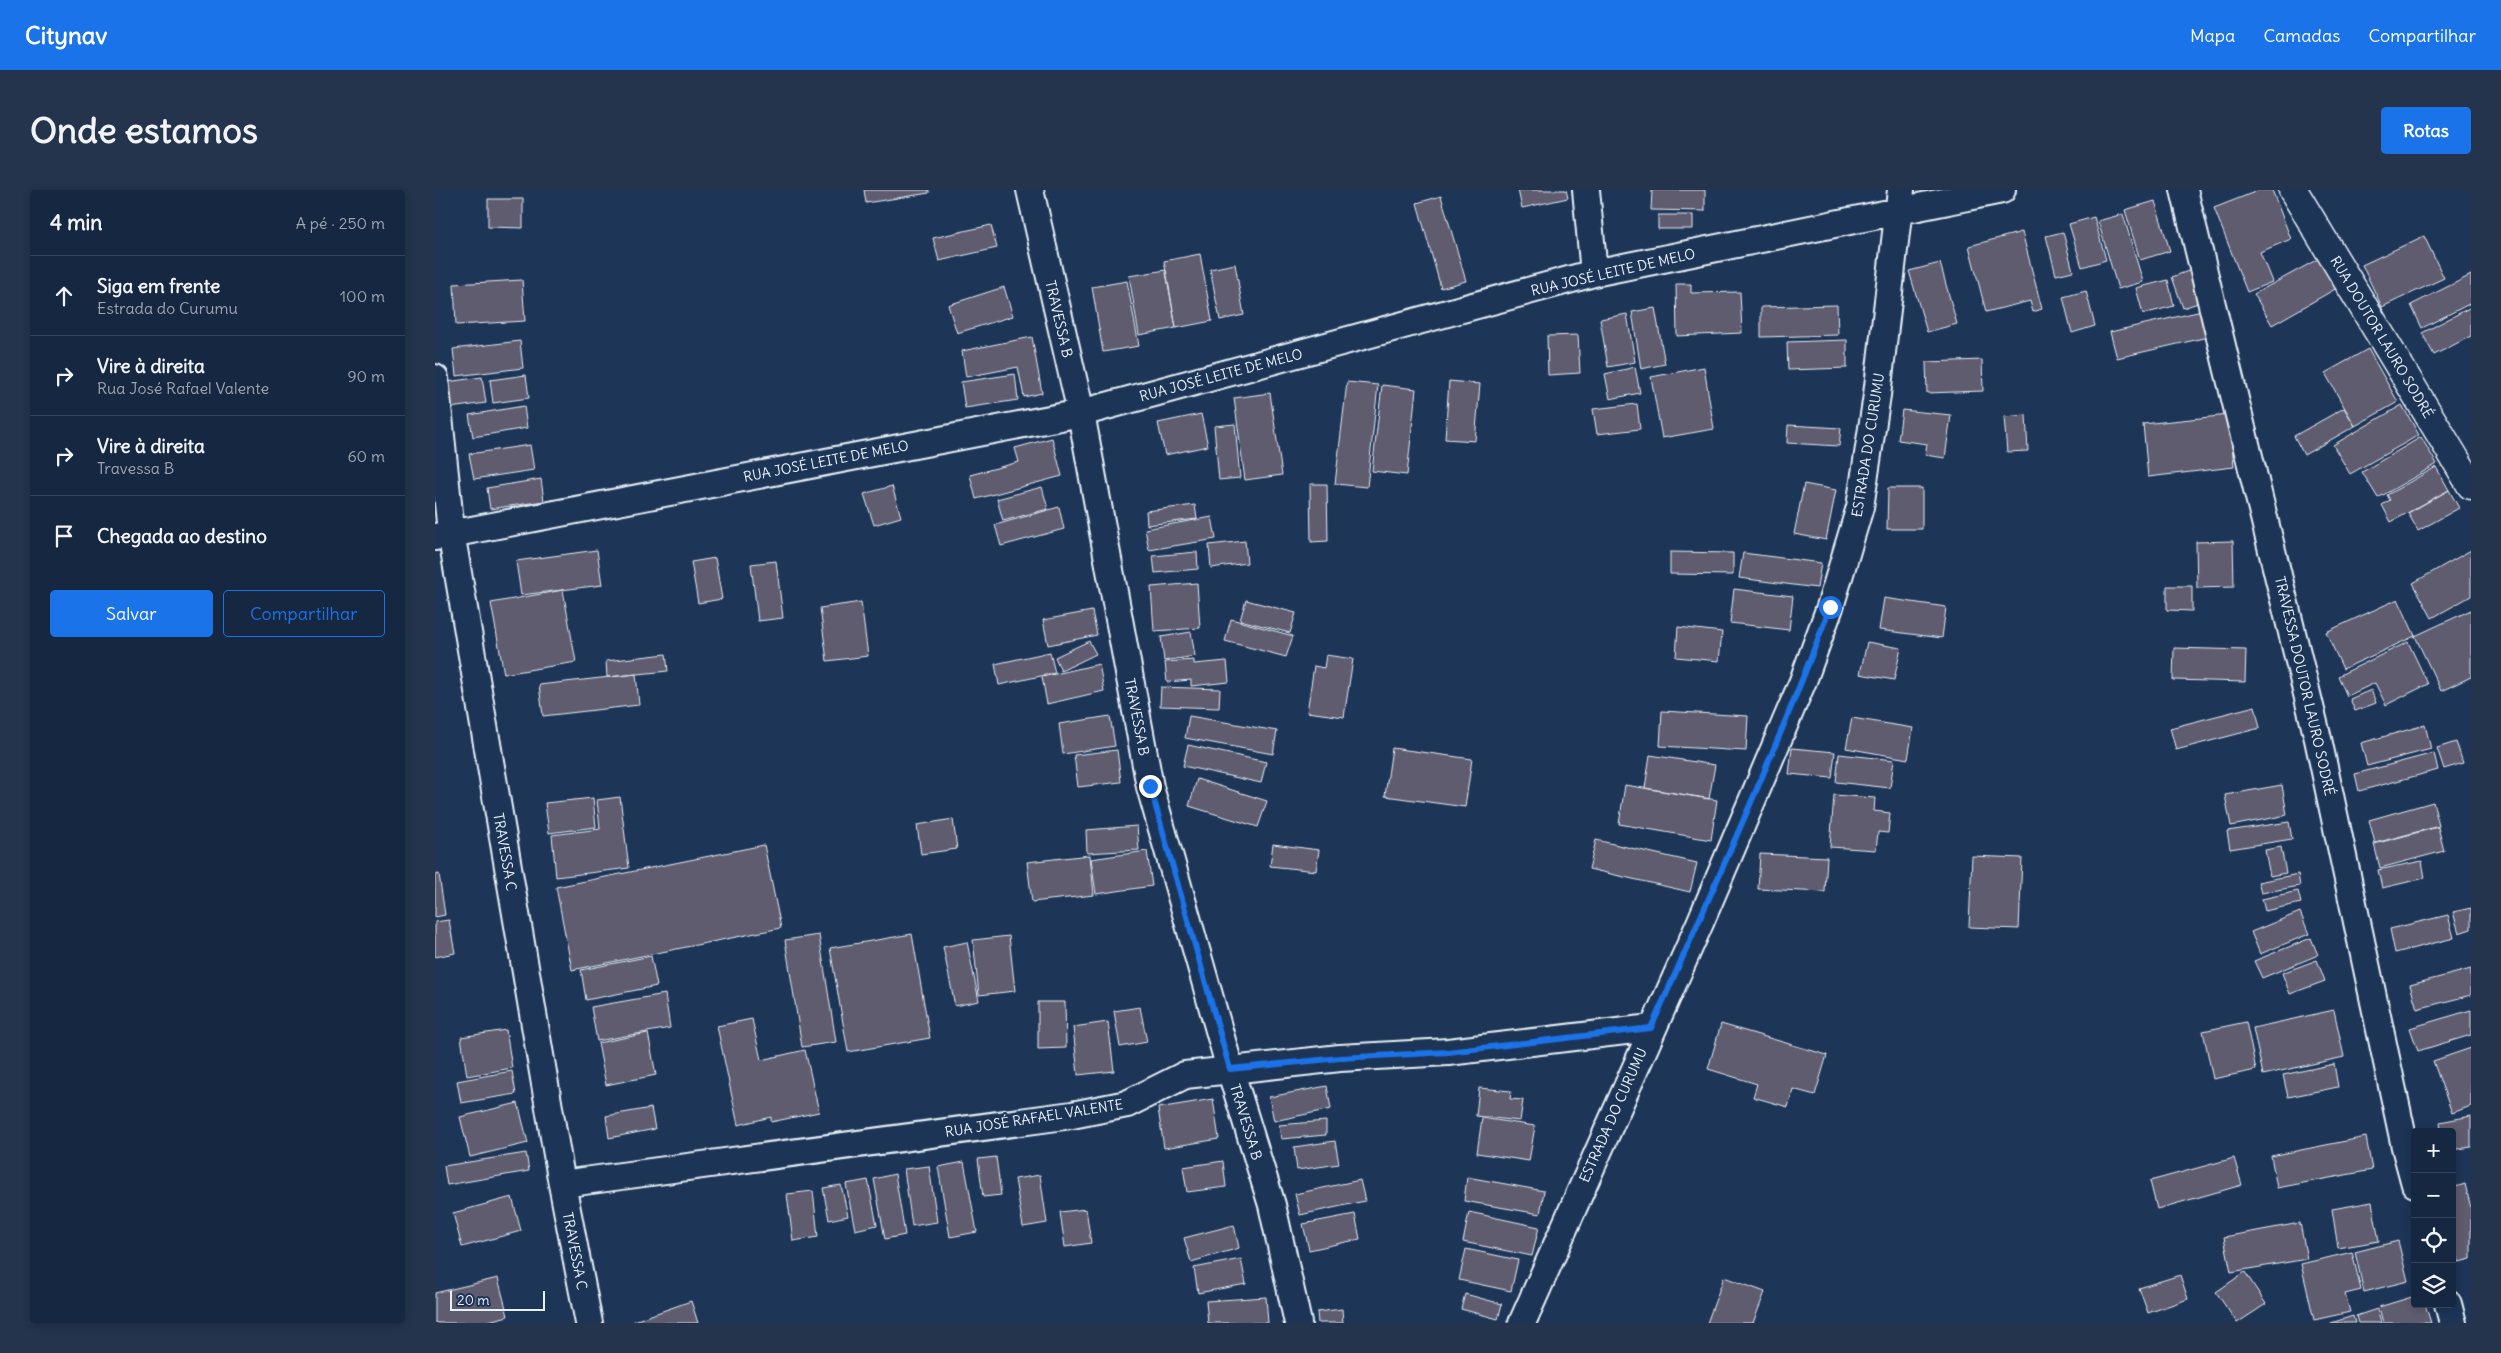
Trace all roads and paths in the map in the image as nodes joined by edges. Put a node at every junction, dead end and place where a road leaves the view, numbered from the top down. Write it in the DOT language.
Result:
graph roads {
  1 [pos="1030,190"];
  2 [pos="1585,190"];
  3 [pos="2002,190"];
  4 [pos="2184,190"];
  5 [pos="2293,190"];
  6 [pos="1900,201"];
  7 [pos="1593,273"];
  8 [pos="435,378"];
  9 [pos="1081,413"];
  10 [pos="2471,485"];
  11 [pos="443,534"];
  12 [pos="1651,1028"];
  13 [pos="1230,1069"];
  14 [pos="2412,1173"];
  15 [pos="562,1184"];
  16 [pos="2449,1308"];
  17 [pos="589,1323"];
  18 [pos="1298,1323"];
  19 [pos="1522,1323"];
  20 [pos="2453,1323"];
  1 -- 9 [label="street, TRAVESSA B"];
  2 -- 7 [label="street"];
  3 -- 6 [label="street, RUA JOSÉ LEITE DE MELO"];
  4 -- 14 [label="street, TRAVESSA DOUTOR LAURO SODRÉ"];
  5 -- 10 [label="street, RUA DOUTOR LAURO SODRÉ"];
  6 -- 7 [label="street, RUA JOSÉ LEITE DE MELO"];
  6 -- 12 [label="street, ESTRADA DO CURUMU"];
  7 -- 9 [label="street, RUA JOSÉ LEITE DE MELO"];
  8 -- 11 [label="street, TRAVESSA C"];
  9 -- 11 [label="street, RUA JOSÉ LEITE DE MELO"];
  9 -- 13 [label="street, TRAVESSA B"];
  11 -- 15 [label="street, TRAVESSA C"];
  12 -- 13 [label="street, RUA JOSÉ RAFAEL VALENTE"];
  12 -- 19 [label="street, ESTRADA DO CURUMU"];
  13 -- 15 [label="street, RUA JOSÉ RAFAEL VALENTE"];
  13 -- 18 [label="street, TRAVESSA B"];
  15 -- 17 [label="street, TRAVESSA C"];
  16 -- 20 [label="street"];
}
